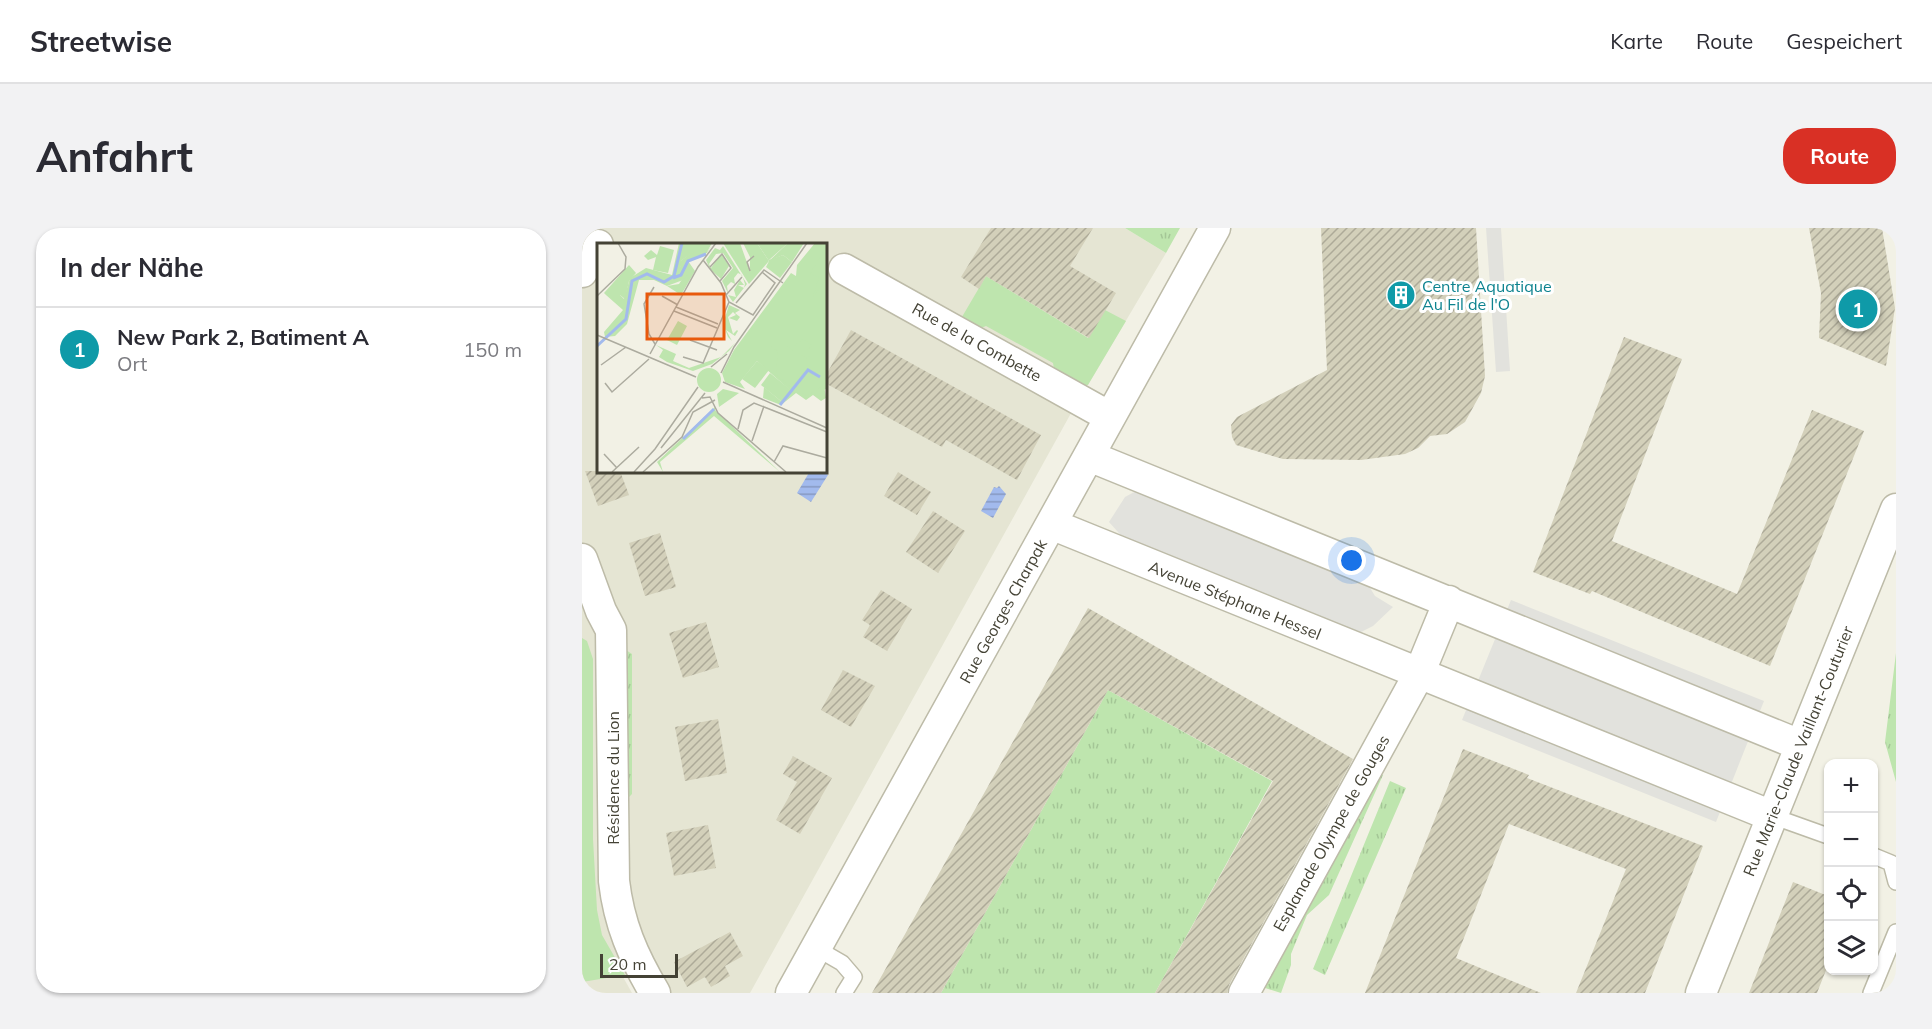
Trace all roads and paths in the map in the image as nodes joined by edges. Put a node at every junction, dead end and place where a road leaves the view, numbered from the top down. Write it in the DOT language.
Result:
graph roads {
  1 [pos="609,228"];
  2 [pos="1215,228"];
  3 [pos="600,243"];
  4 [pos="597,248"];
  5 [pos="844,269"];
  6 [pos="582,272"];
  7 [pos="1110,417"];
  8 [pos="1089,456"];
  9 [pos="1896,509"];
  10 [pos="1051,524"];
  11 [pos="582,560"];
  12 [pos="1449,601"];
  13 [pos="1419,674"];
  14 [pos="1800,746"];
  15 [pos="1772,816"];
  16 [pos="1824,835"];
  17 [pos="1878,858"];
  18 [pos="1896,882"];
  19 [pos="1896,932"];
  20 [pos="816,948"];
  21 [pos="655,993"];
  22 [pos="791,993"];
  23 [pos="844,993"];
  24 [pos="1244,993"];
  25 [pos="1701,993"];
  26 [pos="1871,993"];
  1 -- 3 [label="street"];
  2 -- 7 [label="street, Rue Georges Charpak"];
  4 -- 6 [label="street"];
  5 -- 7 [label="street, Rue de la Combette"];
  7 -- 8 [label="street, Rue Georges Charpak"];
  8 -- 10 [label="street, Rue Georges Charpak"];
  8 -- 12 [label="street"];
  9 -- 14 [label="street, Rue Marie-Claude Vaillant-Couturier"];
  10 -- 13 [label="street, Avenue Stéphane Hessel"];
  10 -- 20 [label="street, Rue Georges Charpak"];
  11 -- 21 [label="street, Résidence du Lion"];
  12 -- 13 [label="street"];
  12 -- 14 [label="street"];
  13 -- 15 [label="street, Avenue Stéphane Hessel"];
  13 -- 24 [label="street, Esplanade Olympe de Gouges"];
  14 -- 15 [label="street, Rue Marie-Claude Vaillant-Couturier"];
  15 -- 16 [label="lane"];
  15 -- 25 [label="street, Rue Marie-Claude Vaillant-Couturier"];
  17 -- 18 [label="lane"];
  19 -- 26 [label="lane"];
  20 -- 22 [label="street, Rue Georges Charpak"];
  20 -- 23 [label="lane"];
}
